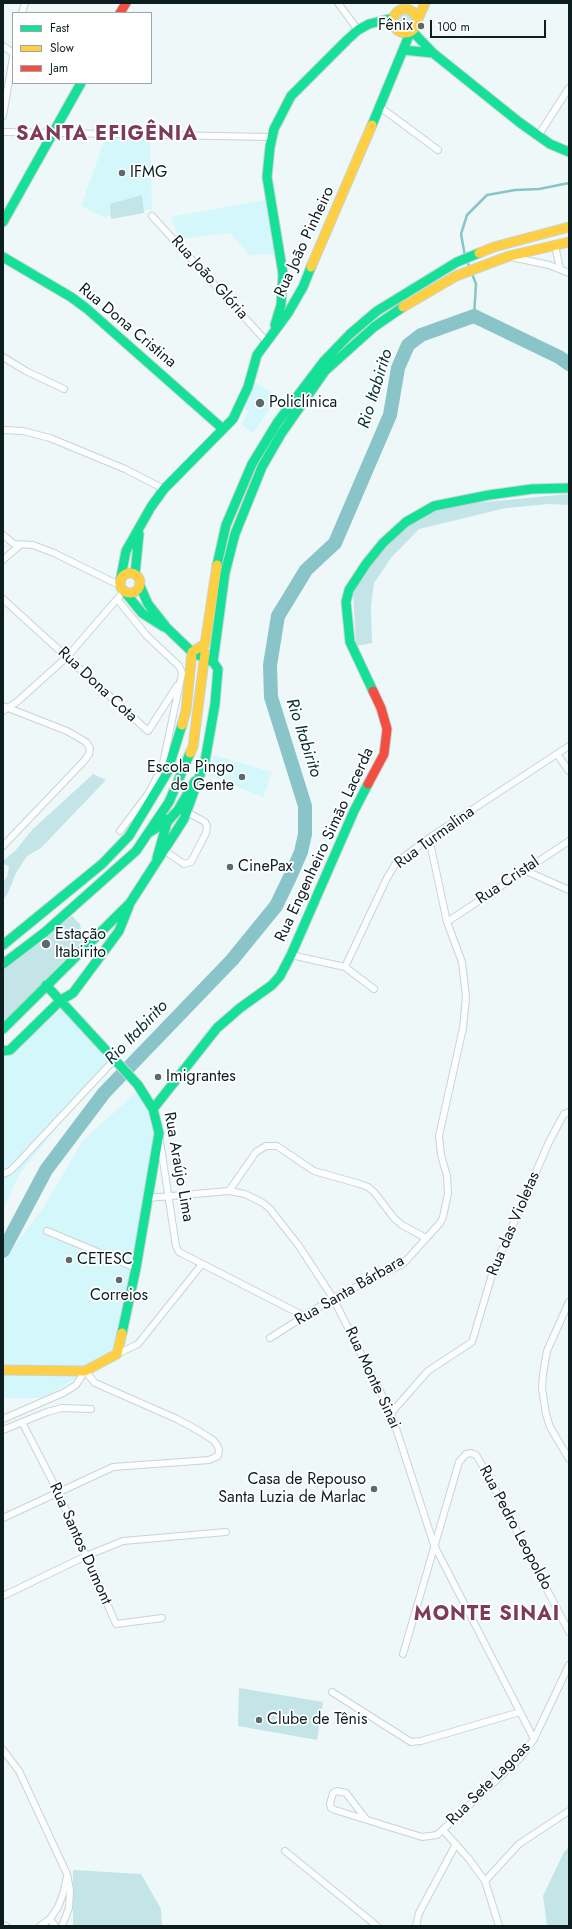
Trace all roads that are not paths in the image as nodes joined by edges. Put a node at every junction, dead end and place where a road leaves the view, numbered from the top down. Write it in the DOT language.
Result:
graph roads {
  1 [pos="126,3"];
  2 [pos="338,3"];
  3 [pos="414,3"];
  4 [pos="425,3"];
  5 [pos="405,9"];
  6 [pos="121,12"];
  7 [pos="393,18"];
  8 [pos="417,21"];
  9 [pos="358,30"];
  10 [pos="411,32"];
  11 [pos="3,46"];
  12 [pos="404,50"];
  13 [pos="12,52"];
  14 [pos="433,53"];
  15 [pos="12,63"];
  16 [pos="80,84"];
  17 [pos="569,88"];
  18 [pos="380,108"];
  19 [pos="3,116"];
  20 [pos="3,132"];
  21 [pos="51,133"];
  22 [pos="538,136"];
  23 [pos="271,138"];
  24 [pos="438,150"];
  25 [pos="569,152"];
  26 [pos="152,216"];
  27 [pos="3,222"];
  28 [pos="569,227"];
  29 [pos="569,242"];
  30 [pos="555,245"];
  31 [pos="509,256"];
  32 [pos="3,257"];
  33 [pos="560,269"];
  34 [pos="569,273"];
  35 [pos="283,288"];
  36 [pos="298,297"];
  37 [pos="269,337"];
  38 [pos="3,357"];
  39 [pos="64,389"];
  40 [pos="223,429"];
  41 [pos="3,430"];
  42 [pos="569,488"];
  43 [pos="164,489"];
  44 [pos="141,527"];
  45 [pos="3,535"];
  46 [pos="20,545"];
  47 [pos="3,560"];
  48 [pos="136,574"];
  49 [pos="122,586"];
  50 [pos="140,586"];
  51 [pos="3,599"];
  52 [pos="117,599"];
  53 [pos="167,628"];
  54 [pos="205,644"];
  55 [pos="192,652"];
  56 [pos="67,657"];
  57 [pos="212,663"];
  58 [pos="179,682"];
  59 [pos="5,708"];
  60 [pos="569,746"];
  61 [pos="557,754"];
  62 [pos="202,770"];
  63 [pos="569,771"];
  64 [pos="169,802"];
  65 [pos="187,812"];
  66 [pos="168,821"];
  67 [pos="120,831"];
  68 [pos="147,834"];
  69 [pos="429,838"];
  70 [pos="569,841"];
  71 [pos="3,846"];
  72 [pos="165,851"];
  73 [pos="155,863"];
  74 [pos="524,870"];
  75 [pos="569,890"];
  76 [pos="130,903"];
  77 [pos="447,922"];
  78 [pos="3,945"];
  79 [pos="291,955"];
  80 [pos="3,964"];
  81 [pos="345,967"];
  82 [pos="46,985"];
  83 [pos="374,989"];
  84 [pos="61,1000"];
  85 [pos="3,1030"];
  86 [pos="3,1051"];
  87 [pos="117,1061"];
  88 [pos="154,1109"];
  89 [pos="569,1112"];
  90 [pos="159,1133"];
  91 [pos="3,1174"];
  92 [pos="229,1191"];
  93 [pos="169,1196"];
  94 [pos="148,1198"];
  95 [pos="47,1231"];
  96 [pos="426,1238"];
  97 [pos="202,1264"];
  98 [pos="136,1268"];
  99 [pos="333,1298"];
  100 [pos="569,1302"];
  101 [pos="304,1316"];
  102 [pos="270,1338"];
  103 [pos="117,1354"];
  104 [pos="3,1370"];
  105 [pos="85,1371"];
  106 [pos="91,1409"];
  107 [pos="392,1413"];
  108 [pos="3,1419"];
  109 [pos="22,1422"];
  110 [pos="3,1430"];
  111 [pos="569,1459"];
  112 [pos="58,1492"];
  113 [pos="3,1518"];
  114 [pos="226,1532"];
  115 [pos="434,1545"];
  116 [pos="86,1556"];
  117 [pos="3,1596"];
  118 [pos="162,1618"];
  119 [pos="569,1630"];
  120 [pos="403,1654"];
  121 [pos="569,1665"];
  122 [pos="332,1692"];
  123 [pos="520,1712"];
  124 [pos="534,1738"];
  125 [pos="3,1750"];
  126 [pos="569,1811"];
  127 [pos="366,1819"];
  128 [pos="443,1830"];
  129 [pos="456,1844"];
  130 [pos="285,1851"];
  131 [pos="67,1874"];
  132 [pos="485,1880"];
  133 [pos="50,1919"];
  134 [pos="40,1926"];
  135 [pos="55,1926"];
  136 [pos="62,1926"];
  137 [pos="377,1926"];
  138 [pos="416,1926"];
  139 [pos="499,1926"];
  1 -- 6 [label="street"];
  2 -- 9 [label="street"];
  3 -- 5 [label="street"];
  4 -- 8 [label="street"];
  5 -- 7 [label="street"];
  5 -- 8 [label="street"];
  7 -- 9 [label="street"];
  7 -- 10 [label="street"];
  8 -- 10 [label="street"];
  9 -- 23 [label="street"];
  10 -- 12 [label="street, Rua João Pinheiro"];
  10 -- 14 [label="street"];
  11 -- 13 [label="street"];
  12 -- 14 [label="street"];
  12 -- 18 [label="street, Rua João Pinheiro"];
  14 -- 22 [label="street"];
  15 -- 19 [label="street"];
  16 -- 21 [label="street"];
  17 -- 22 [label="street"];
  18 -- 24 [label="street"];
  18 -- 36 [label="street, Rua João Pinheiro"];
  20 -- 21 [label="street"];
  21 -- 23 [label="street"];
  21 -- 27 [label="street"];
  22 -- 25 [label="street"];
  23 -- 35 [label="street"];
  26 -- 37 [label="street, Rua João Glória"];
  28 -- 54 [label="street"];
  29 -- 30 [label="street"];
  30 -- 31 [label="street"];
  30 -- 33 [label="street"];
  31 -- 33 [label="street"];
  31 -- 57 [label="street"];
  32 -- 40 [label="street, Rua Dona Cristina"];
  33 -- 34 [label="street"];
  35 -- 36 [label="street"];
  35 -- 37 [label="street"];
  36 -- 37 [label="street, Rua João Pinheiro"];
  37 -- 40 [label="street, Rua João Pinheiro"];
  38 -- 39 [label="street"];
  40 -- 43 [label="street, Rua João Pinheiro"];
  41 -- 43 [label="street"];
  42 -- 79 [label="street, Rua Engenheiro Simão Lacerda"];
  43 -- 44 [label="street, Rua João Pinheiro"];
  44 -- 48 [label="street"];
  44 -- 49 [label="street"];
  45 -- 46 [label="street"];
  46 -- 47 [label="street"];
  46 -- 49 [label="street"];
  48 -- 49 [label="street"];
  48 -- 50 [label="street"];
  49 -- 50 [label="street"];
  49 -- 52 [label="street"];
  49 -- 53 [label="street"];
  50 -- 53 [label="street"];
  51 -- 56 [label="street, Rua Dona Cota"];
  52 -- 56 [label="street"];
  52 -- 58 [label="street"];
  53 -- 55 [label="street"];
  54 -- 55 [label="street"];
  54 -- 57 [label="street"];
  55 -- 57 [label="street"];
  55 -- 78 [label="street"];
  56 -- 58 [label="street, Rua Dona Cota"];
  56 -- 59 [label="street"];
  57 -- 62 [label="street"];
  57 -- 64 [label="street"];
  58 -- 67 [label="street"];
  59 -- 71 [label="street"];
  60 -- 61 [label="street, Rua Turmalina"];
  61 -- 63 [label="street"];
  61 -- 69 [label="street, Rua Turmalina"];
  62 -- 65 [label="street"];
  62 -- 66 [label="street"];
  64 -- 66 [label="street"];
  64 -- 68 [label="street"];
  65 -- 72 [label="street"];
  65 -- 72 [label="street"];
  66 -- 68 [label="street"];
  66 -- 73 [label="street"];
  68 -- 80 [label="street"];
  69 -- 77 [label="street, Rua Santa Bárbara"];
  69 -- 81 [label="street, Rua Turmalina"];
  70 -- 74 [label="street, Rua Cristal"];
  72 -- 73 [label="street"];
  73 -- 76 [label="street"];
  74 -- 75 [label="street"];
  74 -- 77 [label="street, Rua Cristal"];
  76 -- 82 [label="street"];
  76 -- 84 [label="street"];
  77 -- 96 [label="street, Rua Santa Bárbara"];
  79 -- 81 [label="street"];
  79 -- 88 [label="street, Rua Engenheiro Simão Lacerda"];
  81 -- 83 [label="street"];
  82 -- 84 [label="street, Rua Araújo Lima"];
  82 -- 85 [label="street"];
  84 -- 86 [label="street"];
  84 -- 87 [label="street, Rua Araújo Lima"];
  87 -- 88 [label="street, Rua Araújo Lima"];
  87 -- 91 [label="street"];
  88 -- 90 [label="street, Rua Araújo Lima"];
  89 -- 107 [label="street, Rua das Violetas"];
  90 -- 93 [label="street, Rua Araújo Lima"];
  90 -- 94 [label="street"];
  92 -- 93 [label="street, Rua Monte Sinai"];
  92 -- 96 [label="street"];
  92 -- 99 [label="street, Rua Monte Sinai"];
  93 -- 94 [label="street, Rua Monte Sinai"];
  93 -- 97 [label="street, Rua Araújo Lima"];
  94 -- 98 [label="street"];
  95 -- 98 [label="street"];
  96 -- 99 [label="street, Rua Santa Bárbara"];
  97 -- 101 [label="street, Rua Araújo Lima"];
  97 -- 103 [label="street"];
  98 -- 103 [label="street"];
  99 -- 101 [label="street, Rua Santa Bárbara"];
  99 -- 107 [label="street, Rua Monte Sinai"];
  100 -- 111 [label="street"];
  101 -- 102 [label="street, Rua Santa Bárbara"];
  103 -- 105 [label="street"];
  104 -- 105 [label="street"];
  105 -- 108 [label="street"];
  105 -- 112 [label="street"];
  106 -- 109 [label="street"];
  107 -- 115 [label="street, Rua Monte Sinai"];
  109 -- 110 [label="street"];
  109 -- 112 [label="street, Rua Santos Dumont"];
  112 -- 113 [label="street"];
  112 -- 116 [label="street, Rua Santos Dumont"];
  114 -- 116 [label="street"];
  115 -- 119 [label="street, Rua Pedro Leopoldo"];
  115 -- 120 [label="street"];
  115 -- 123 [label="street, Rua Monte Sinai"];
  116 -- 117 [label="street"];
  116 -- 118 [label="street, Rua Santos Dumont"];
  121 -- 124 [label="street, Rua Sete Lagoas"];
  122 -- 123 [label="street"];
  123 -- 124 [label="street, Rua Monte Sinai"];
  124 -- 128 [label="street, Rua Sete Lagoas"];
  125 -- 131 [label="street"];
  126 -- 132 [label="street"];
  127 -- 127 [label="street, Rua Sete Lagoas"];
  127 -- 128 [label="street, Rua Sete Lagoas"];
  128 -- 129 [label="street"];
  129 -- 132 [label="street"];
  129 -- 138 [label="street"];
  130 -- 137 [label="street"];
  131 -- 133 [label="street"];
  131 -- 136 [label="street"];
  132 -- 139 [label="street"];
  133 -- 134 [label="street"];
  133 -- 135 [label="street"];
}
